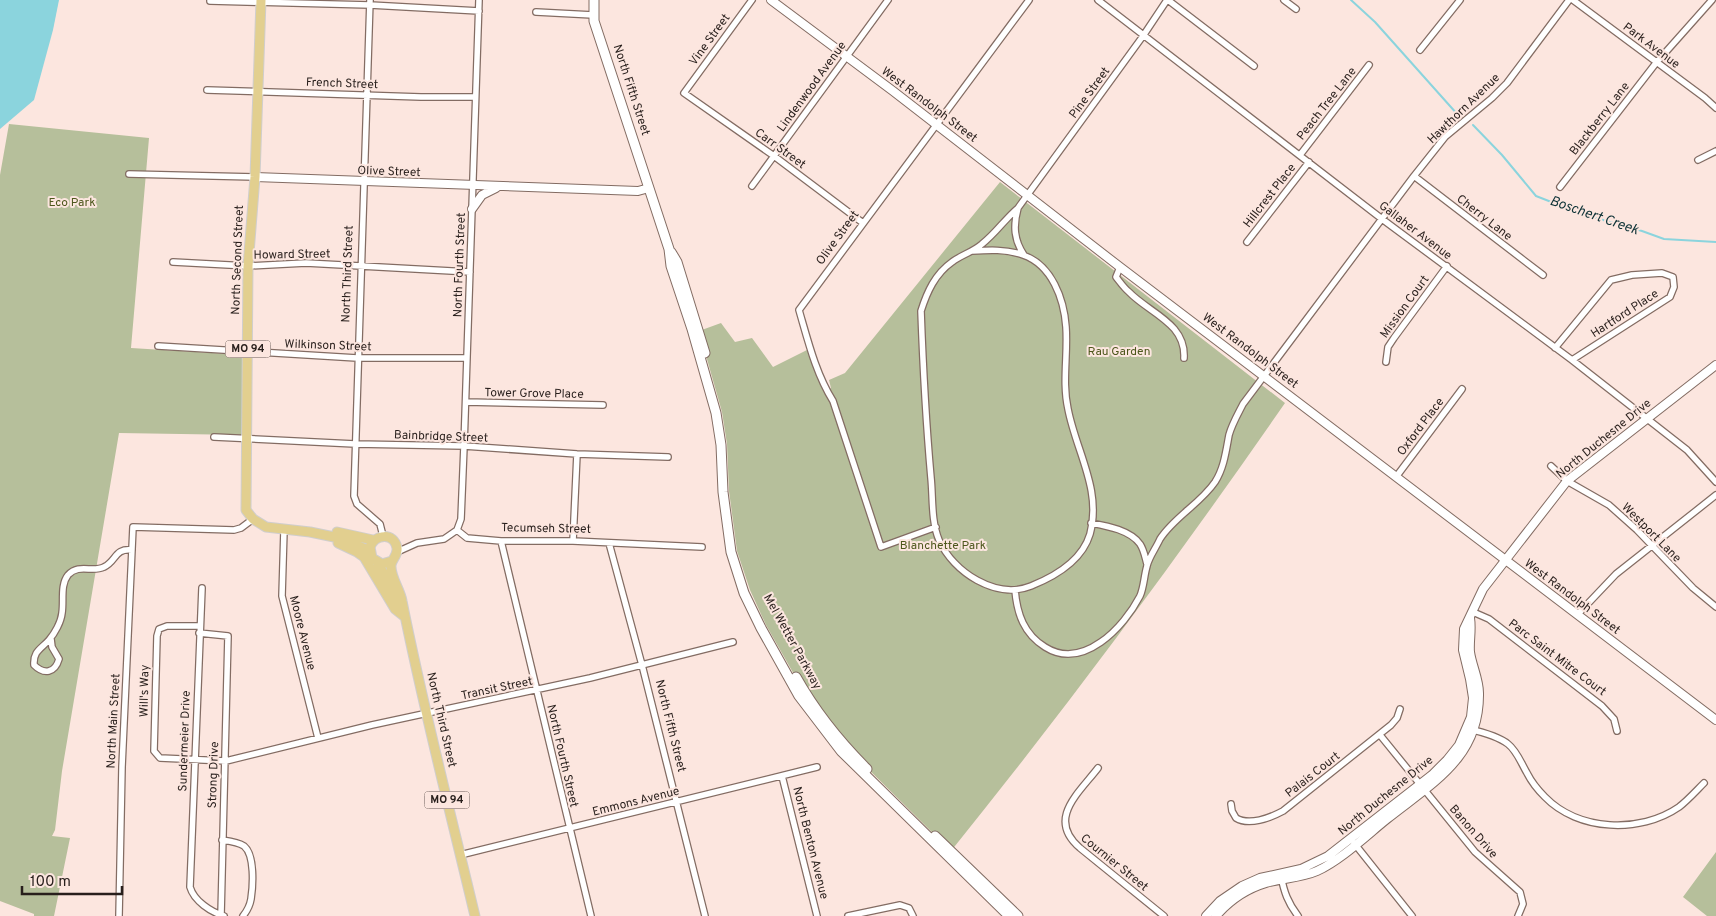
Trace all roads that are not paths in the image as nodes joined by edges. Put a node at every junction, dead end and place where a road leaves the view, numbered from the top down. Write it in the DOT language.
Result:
graph roads {
  1 [pos="479,0"];
  2 [pos="594,0"];
  3 [pos="752,0"];
  4 [pos="771,0"];
  5 [pos="888,0"];
  6 [pos="1029,0"];
  7 [pos="1098,0"];
  8 [pos="1167,0"];
  9 [pos="1284,0"];
  10 [pos="1460,0"];
  11 [pos="1569,0"];
  12 [pos="1573,0"];
  13 [pos="1712,0"];
  14 [pos="210,1"];
  15 [pos="261,1"];
  16 [pos="370,2"];
  17 [pos="1296,9"];
  18 [pos="479,11"];
  19 [pos="536,12"];
  20 [pos="593,15"];
  21 [pos="1143,36"];
  22 [pos="1420,50"];
  23 [pos="846,57"];
  24 [pos="1656,63"];
  25 [pos="1369,65"];
  26 [pos="1254,66"];
  27 [pos="207,90"];
  28 [pos="257,90"];
  29 [pos="684,93"];
  30 [pos="366,95"];
  31 [pos="476,97"];
  32 [pos="1716,108"];
  33 [pos="938,126"];
  34 [pos="1716,151"];
  35 [pos="1300,155"];
  36 [pos="774,156"];
  37 [pos="1698,160"];
  38 [pos="1310,162"];
  39 [pos="129,174"];
  40 [pos="1414,176"];
  41 [pos="255,177"];
  42 [pos="364,182"];
  43 [pos="474,186"];
  44 [pos="501,186"];
  45 [pos="752,186"];
  46 [pos="1560,187"];
  47 [pos="649,188"];
  48 [pos="1029,196"];
  49 [pos="1018,208"];
  50 [pos="472,209"];
  51 [pos="1382,219"];
  52 [pos="863,223"];
  53 [pos="1247,242"];
  54 [pos="972,251"];
  55 [pos="1024,255"];
  56 [pos="174,262"];
  57 [pos="361,265"];
  58 [pos="248,266"];
  59 [pos="1447,266"];
  60 [pos="1120,267"];
  61 [pos="470,272"];
  62 [pos="1542,275"];
  63 [pos="158,346"];
  64 [pos="1555,348"];
  65 [pos="248,353"];
  66 [pos="357,358"];
  67 [pos="467,358"];
  68 [pos="1184,358"];
  69 [pos="1572,360"];
  70 [pos="1386,362"];
  71 [pos="1716,365"];
  72 [pos="1265,376"];
  73 [pos="1462,389"];
  74 [pos="466,402"];
  75 [pos="603,405"];
  76 [pos="717,405"];
  77 [pos="1646,419"];
  78 [pos="214,437"];
  79 [pos="247,439"];
  80 [pos="355,444"];
  81 [pos="464,446"];
  82 [pos="576,454"];
  83 [pos="668,457"];
  84 [pos="1551,466"];
  85 [pos="1396,476"];
  86 [pos="1567,481"];
  87 [pos="1716,482"];
  88 [pos="1716,495"];
  89 [pos="253,519"];
  90 [pos="1091,523"];
  91 [pos="936,527"];
  92 [pos="284,530"];
  93 [pos="457,530"];
  94 [pos="310,532"];
  95 [pos="383,536"];
  96 [pos="373,540"];
  97 [pos="501,541"];
  98 [pos="573,541"];
  99 [pos="609,543"];
  100 [pos="1651,546"];
  101 [pos="702,547"];
  102 [pos="132,550"];
  103 [pos="397,552"];
  104 [pos="367,554"];
  105 [pos="392,561"];
  106 [pos="1506,561"];
  107 [pos="378,563"];
  108 [pos="1147,564"];
  109 [pos="202,588"];
  110 [pos="1015,590"];
  111 [pos="1716,607"];
  112 [pos="1578,614"];
  113 [pos="1472,615"];
  114 [pos="405,617"];
  115 [pos="200,626"];
  116 [pos="199,633"];
  117 [pos="51,639"];
  118 [pos="733,642"];
  119 [pos="642,665"];
  120 [pos="537,690"];
  121 [pos="1400,709"];
  122 [pos="426,714"];
  123 [pos="1716,720"];
  124 [pos="1470,729"];
  125 [pos="1617,731"];
  126 [pos="1380,735"];
  127 [pos="318,738"];
  128 [pos="156,754"];
  129 [pos="195,760"];
  130 [pos="226,761"];
  131 [pos="817,767"];
  132 [pos="1098,768"];
  133 [pos="782,776"];
  134 [pos="1704,783"];
  135 [pos="1421,787"];
  136 [pos="676,802"];
  137 [pos="1231,804"];
  138 [pos="570,829"];
  139 [pos="222,840"];
  140 [pos="1353,842"];
  141 [pos="460,855"];
  142 [pos="1281,877"];
  143 [pos="222,915"];
  144 [pos="118,916"];
  145 [pos="243,916"];
  146 [pos="475,916"];
  147 [pos="590,916"];
  148 [pos="705,916"];
  149 [pos="817,916"];
  150 [pos="848,916"];
  151 [pos="912,916"];
  152 [pos="1009,916"];
  153 [pos="1018,916"];
  154 [pos="1164,916"];
  155 [pos="1206,916"];
  156 [pos="1216,916"];
  157 [pos="1298,916"];
  158 [pos="1412,916"];
  159 [pos="1518,916"];
  1 -- 18 [label="street, North Fourth Street"];
  2 -- 20 [label="main road, North Fifth Street"];
  3 -- 29 [label="street, Vine Street"];
  4 -- 23 [label="street, West Randolph Street"];
  5 -- 23 [label="street, Lindenwood Avenue"];
  6 -- 33 [label="street, Olive Street"];
  7 -- 21 [label="street, Gallaher Avenue"];
  8 -- 21 [label="street, Pine Street"];
  8 -- 26 [label="street"];
  9 -- 17 [label="street"];
  10 -- 22 [label="street"];
  11 -- 40 [label="street, Hawthorn Avenue"];
  12 -- 24 [label="street, Park Avenue"];
  13 -- 24 [label="street, Blackberry Lane"];
  14 -- 15 [label="street"];
  15 -- 16 [label="street"];
  15 -- 28 [label="main road, North Second Street / MO 94"];
  16 -- 18 [label="street"];
  16 -- 30 [label="street, North Third Street"];
  18 -- 31 [label="street, North Fourth Street"];
  19 -- 20 [label="street"];
  20 -- 47 [label="main road, North Fifth Street"];
  21 -- 35 [label="street, Gallaher Avenue"];
  21 -- 48 [label="street, Pine Street"];
  23 -- 33 [label="street, West Randolph Street"];
  23 -- 36 [label="street, Lindenwood Avenue"];
  24 -- 32 [label="street, Park Avenue"];
  24 -- 46 [label="street, Blackberry Lane"];
  25 -- 35 [label="street, Peach Tree Lane"];
  27 -- 28 [label="street, French Street"];
  28 -- 30 [label="street, French Street"];
  28 -- 41 [label="main road, North Second Street / MO 94"];
  29 -- 36 [label="street, Carr Street"];
  30 -- 31 [label="street, French Street"];
  30 -- 42 [label="street, North Third Street"];
  31 -- 43 [label="street, North Fourth Street"];
  33 -- 48 [label="street, West Randolph Street"];
  33 -- 52 [label="street, Olive Street"];
  34 -- 37 [label="street"];
  35 -- 38 [label="street, Gallaher Avenue"];
  36 -- 45 [label="street, Lindenwood Avenue"];
  36 -- 52 [label="street, Carr Street"];
  38 -- 51 [label="street, Gallaher Avenue"];
  38 -- 53 [label="street, Hillcrest Place"];
  39 -- 41 [label="street, Olive Street"];
  40 -- 51 [label="street, Hawthorn Avenue"];
  40 -- 62 [label="street, Cherry Lane"];
  41 -- 42 [label="street, Olive Street"];
  41 -- 58 [label="main road, North Second Street / MO 94"];
  42 -- 43 [label="street, Olive Street"];
  42 -- 57 [label="street, North Third Street"];
  43 -- 44 [label="street, Olive Street"];
  43 -- 50 [label="street, North Fourth Street"];
  44 -- 47 [label="street, Olive Street"];
  44 -- 50 [label="street"];
  47 -- 76 [label="main road, Mel Wetter Parkway"];
  48 -- 49 [label="street, Pine Street"];
  48 -- 60 [label="street, West Randolph Street"];
  49 -- 54 [label="street, Pine Street"];
  49 -- 55 [label="street"];
  50 -- 61 [label="street, North Fourth Street"];
  51 -- 59 [label="street, Gallaher Avenue"];
  51 -- 72 [label="street, Hawthorn Avenue"];
  52 -- 91 [label="street, Olive Street"];
  54 -- 55 [label="street"];
  54 -- 91 [label="street, Pine Street"];
  55 -- 90 [label="street"];
  56 -- 58 [label="street, Howard Street"];
  57 -- 58 [label="street, Howard Street"];
  57 -- 61 [label="street, Howard Street"];
  57 -- 66 [label="street, North Third Street"];
  58 -- 65 [label="main road, North Second Street / MO 94"];
  59 -- 64 [label="street, Gallaher Avenue"];
  59 -- 70 [label="street, Mission Court"];
  60 -- 68 [label="street"];
  60 -- 72 [label="street, West Randolph Street"];
  61 -- 67 [label="street, North Fourth Street"];
  63 -- 65 [label="street, Wilkinson Street"];
  64 -- 69 [label="street, Gallaher Avenue"];
  64 -- 69 [label="street, Hartford Place"];
  65 -- 66 [label="street, Wilkinson Street"];
  65 -- 79 [label="main road, North Second Street / MO 94"];
  66 -- 67 [label="street, Wilkinson Street"];
  66 -- 80 [label="street, North Third Street"];
  67 -- 74 [label="street, North Fourth Street"];
  69 -- 77 [label="street, Gallaher Avenue"];
  71 -- 77 [label="street, North Duchesne Drive"];
  72 -- 85 [label="street, West Randolph Street"];
  72 -- 108 [label="street, Hawthorn Avenue"];
  73 -- 85 [label="street, Oxford Place"];
  74 -- 75 [label="street, Tower Grove Place"];
  74 -- 81 [label="street, North Fourth Street"];
  76 -- 152 [label="main road, Mel Wetter Parkway"];
  76 -- 153 [label="main road, Mel Wetter Parkway"];
  77 -- 86 [label="street, North Duchesne Drive"];
  77 -- 87 [label="street, Gallaher Avenue"];
  78 -- 79 [label="street, Bainbridge Street"];
  79 -- 80 [label="street, Bainbridge Street"];
  79 -- 89 [label="main road, North Second Street / MO 94"];
  80 -- 81 [label="street, Bainbridge Street"];
  80 -- 95 [label="street, North Third Street"];
  81 -- 82 [label="street, Bainbridge Street"];
  81 -- 93 [label="street, North Fourth Street"];
  82 -- 83 [label="street, Bainbridge Street"];
  82 -- 98 [label="street"];
  84 -- 86 [label="street, Westport Lane"];
  85 -- 106 [label="street, West Randolph Street"];
  86 -- 100 [label="street, Westport Lane"];
  86 -- 106 [label="street, North Duchesne Drive"];
  88 -- 100 [label="street"];
  89 -- 92 [label="main road"];
  89 -- 102 [label="street, North Main Street"];
  90 -- 108 [label="street"];
  90 -- 110 [label="street"];
  91 -- 110 [label="street, Pine Street"];
  92 -- 94 [label="main road"];
  92 -- 127 [label="street, Moore Avenue"];
  93 -- 97 [label="street, Tecumseh Street"];
  93 -- 103 [label="street"];
  94 -- 96 [label="main road"];
  94 -- 104 [label="main road"];
  95 -- 96 [label="main road"];
  95 -- 103 [label="main road, North Third Street"];
  96 -- 104 [label="main road"];
  97 -- 98 [label="street, Tecumseh Street"];
  97 -- 120 [label="street, North Fourth Street"];
  98 -- 99 [label="street, Tecumseh Street"];
  99 -- 101 [label="street, Tecumseh Street"];
  99 -- 119 [label="street, North Fifth Street"];
  100 -- 111 [label="street, Westport Lane"];
  100 -- 112 [label="street"];
  102 -- 117 [label="street"];
  102 -- 144 [label="street, North Main Street"];
  103 -- 105 [label="main road"];
  104 -- 107 [label="main road, North Third Street"];
  104 -- 114 [label="main road, North Third Street / MO 94"];
  105 -- 107 [label="main road"];
  105 -- 114 [label="main road, North Third Street / MO 94"];
  106 -- 112 [label="street, West Randolph Street"];
  106 -- 113 [label="street, North Duchesne Drive"];
  107 -- 114 [label="main road, North Third Street"];
  108 -- 110 [label="street, Hawthorn Avenue"];
  109 -- 115 [label="street, Sundermeier Drive"];
  112 -- 123 [label="street, West Randolph Street"];
  113 -- 124 [label="street, North Duchesne Drive"];
  113 -- 125 [label="street, Parc Saint Mitre Court"];
  114 -- 122 [label="main road, North Third Street / MO 94"];
  115 -- 116 [label="street, Sundermeier Drive"];
  115 -- 128 [label="street, Will's Way"];
  116 -- 129 [label="street, Sundermeier Drive"];
  116 -- 130 [label="street, Strong Drive"];
  117 -- 117 [label="street"];
  118 -- 119 [label="street, Transit Street"];
  119 -- 120 [label="street, Transit Street"];
  119 -- 136 [label="street, North Fifth Street"];
  120 -- 122 [label="street, Transit Street"];
  120 -- 138 [label="street, North Fourth Street"];
  121 -- 126 [label="street, Palais Court"];
  122 -- 127 [label="street, Transit Street"];
  122 -- 141 [label="main road, North Third Street / MO 94"];
  124 -- 134 [label="street"];
  124 -- 135 [label="street, North Duchesne Drive"];
  126 -- 135 [label="street, Banon Drive"];
  126 -- 137 [label="street, Palais Court"];
  127 -- 130 [label="street, Transit Street"];
  128 -- 129 [label="street, Transit Street"];
  129 -- 130 [label="street, Transit Street"];
  129 -- 143 [label="street, Sundermeier Drive"];
  130 -- 139 [label="street, Strong Drive"];
  131 -- 133 [label="street, Emmons Avenue"];
  132 -- 154 [label="street, Cournier Street"];
  133 -- 136 [label="street, Emmons Avenue"];
  133 -- 149 [label="street, North Benton Avenue"];
  135 -- 140 [label="street, North Duchesne Drive"];
  135 -- 159 [label="street, Banon Drive"];
  136 -- 138 [label="street, Emmons Avenue"];
  136 -- 148 [label="street, North Fifth Street"];
  138 -- 141 [label="street, Emmons Avenue"];
  138 -- 147 [label="street, North Fourth Street"];
  139 -- 143 [label="street, Strong Drive"];
  139 -- 145 [label="street"];
  140 -- 142 [label="street, North Duchesne Drive"];
  140 -- 158 [label="street"];
  141 -- 146 [label="main road, North Third Street / MO 94"];
  142 -- 155 [label="street, North Duchesne Drive"];
  142 -- 156 [label="street, North Duchesne Drive"];
  142 -- 157 [label="street"];
  150 -- 151 [label="street"];
}
